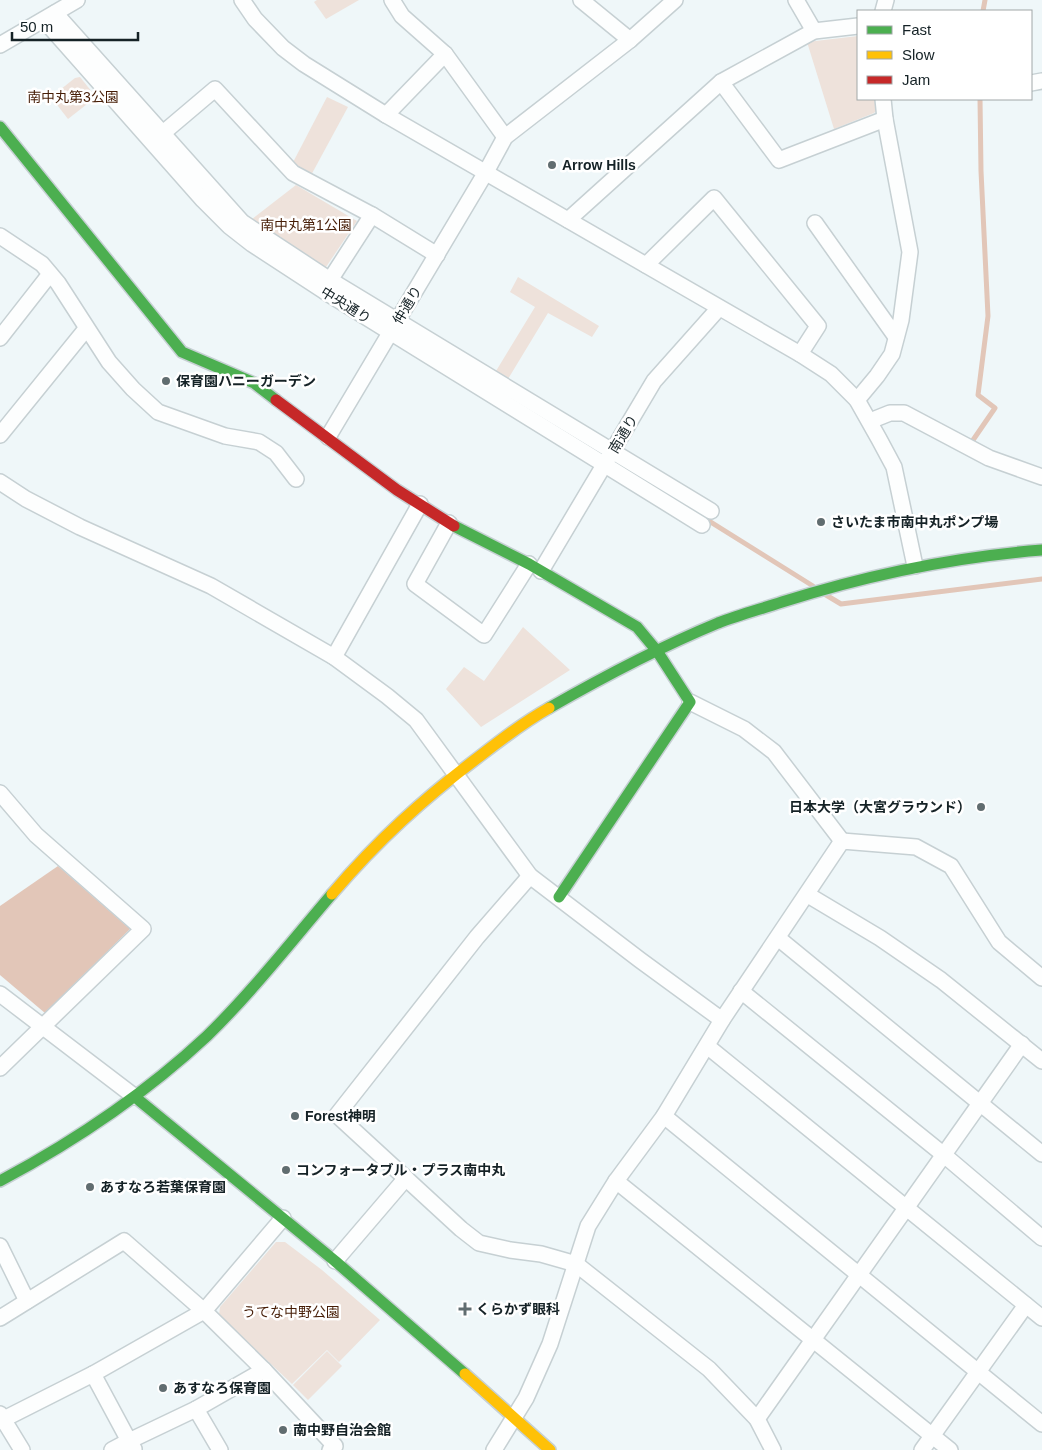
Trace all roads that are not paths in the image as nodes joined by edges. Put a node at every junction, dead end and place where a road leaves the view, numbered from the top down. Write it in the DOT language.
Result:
graph roads {
  1 [pos="78,0"];
  2 [pos="242,0"];
  3 [pos="392,0"];
  4 [pos="581,0"];
  5 [pos="675,0"];
  6 [pos="796,0"];
  7 [pos="50,16"];
  8 [pos="857,26"];
  9 [pos="814,32"];
  10 [pos="630,40"];
  11 [pos="0,45"];
  12 [pos="445,54"];
  13 [pos="721,82"];
  14 [pos="883,100"];
  15 [pos="386,115"];
  16 [pos="885,119"];
  17 [pos="0,127"];
  18 [pos="163,133"];
  19 [pos="505,137"];
  20 [pos="486,172"];
  21 [pos="372,215"];
  22 [pos="568,220"];
  23 [pos="815,223"];
  24 [pos="0,236"];
  25 [pos="437,255"];
  26 [pos="646,265"];
  27 [pos="50,274"];
  28 [pos="330,280"];
  29 [pos="719,308"];
  30 [pos="394,327"];
  31 [pos="86,329"];
  32 [pos="896,337"];
  33 [pos="0,338"];
  34 [pos="800,354"];
  35 [pos="857,400"];
  36 [pos="870,421"];
  37 [pos="0,435"];
  38 [pos="328,437"];
  39 [pos="613,451"];
  40 [pos="604,464"];
  41 [pos="1042,477"];
  42 [pos="296,479"];
  43 [pos="0,482"];
  44 [pos="420,504"];
  45 [pos="711,511"];
  46 [pos="449,523"];
  47 [pos="702,525"];
  48 [pos="1042,550"];
  49 [pos="915,566"];
  50 [pos="535,568"];
  51 [pos="657,651"];
  52 [pos="334,657"];
  53 [pos="690,702"];
  54 [pos="456,774"];
  55 [pos="1,796"];
  56 [pos="842,842"];
  57 [pos="530,876"];
  58 [pos="808,895"];
  59 [pos="559,897"];
  60 [pos="778,938"];
  61 [pos="1042,978"];
  62 [pos="741,992"];
  63 [pos="0,994"];
  64 [pos="722,1020"];
  65 [pos="44,1027"];
  66 [pos="1022,1044"];
  67 [pos="707,1046"];
  68 [pos="1042,1061"];
  69 [pos="0,1068"];
  70 [pos="135,1096"];
  71 [pos="981,1104"];
  72 [pos="664,1116"];
  73 [pos="1042,1154"];
  74 [pos="944,1156"];
  75 [pos="406,1178"];
  76 [pos="0,1181"];
  77 [pos="616,1181"];
  78 [pos="906,1208"];
  79 [pos="283,1218"];
  80 [pos="1042,1238"];
  81 [pos="0,1246"];
  82 [pos="335,1261"];
  83 [pos="576,1264"];
  84 [pos="859,1276"];
  85 [pos="27,1301"];
  86 [pos="1026,1305"];
  87 [pos="204,1311"];
  88 [pos="0,1318"];
  89 [pos="1042,1318"];
  90 [pos="813,1340"];
  91 [pos="264,1370"];
  92 [pos="978,1373"];
  93 [pos="92,1374"];
  94 [pos="196,1409"];
  95 [pos="1,1418"];
  96 [pos="514,1418"];
  97 [pos="757,1419"];
  98 [pos="1042,1424"];
  99 [pos="932,1436"];
  100 [pos="132,1446"];
  101 [pos="22,1450"];
  102 [pos="112,1450"];
  103 [pos="220,1450"];
  104 [pos="330,1450"];
  105 [pos="494,1450"];
  106 [pos="550,1450"];
  107 [pos="773,1450"];
  108 [pos="922,1450"];
  109 [pos="950,1450"];
  1 -- 7 [label="street"];
  2 -- 15 [label="street"];
  3 -- 12 [label="street"];
  4 -- 10 [label="street"];
  5 -- 10 [label="street"];
  6 -- 9 [label="street"];
  7 -- 11 [label="street"];
  7 -- 18 [label="street, 中央通り"];
  7 -- 30 [label="street, 中央通り"];
  8 -- 9 [label="street"];
  9 -- 13 [label="street"];
  10 -- 19 [label="street"];
  12 -- 15 [label="street"];
  12 -- 19 [label="street"];
  13 -- 16 [label="street"];
  13 -- 22 [label="street"];
  14 -- 16 [label="street"];
  15 -- 20 [label="street"];
  16 -- 32 [label="street"];
  17 -- 38 [label="street"];
  18 -- 21 [label="street"];
  18 -- 28 [label="street, 中央通り"];
  19 -- 20 [label="street, 仲通り"];
  20 -- 22 [label="street"];
  20 -- 25 [label="street, 仲通り"];
  21 -- 25 [label="street"];
  21 -- 28 [label="street"];
  22 -- 26 [label="street"];
  23 -- 32 [label="street"];
  24 -- 27 [label="street"];
  25 -- 30 [label="street, 仲通り"];
  26 -- 29 [label="street"];
  26 -- 34 [label="street"];
  27 -- 31 [label="street"];
  27 -- 33 [label="street"];
  28 -- 30 [label="street, 中央通り"];
  29 -- 34 [label="street"];
  29 -- 39 [label="street, 南通り"];
  30 -- 38 [label="street, 仲通り"];
  30 -- 39 [label="street, 中央通り"];
  30 -- 40 [label="street, 中央通り"];
  31 -- 37 [label="street"];
  31 -- 42 [label="street"];
  32 -- 35 [label="street"];
  34 -- 35 [label="street"];
  35 -- 36 [label="street"];
  36 -- 41 [label="street"];
  36 -- 49 [label="street"];
  38 -- 44 [label="street"];
  39 -- 40 [label="street, 南通り"];
  39 -- 45 [label="street, 中央通り"];
  40 -- 47 [label="street, 中央通り"];
  40 -- 50 [label="street, 南通り"];
  43 -- 52 [label="street"];
  44 -- 46 [label="street"];
  44 -- 52 [label="street"];
  46 -- 50 [label="street"];
  46 -- 50 [label="street, 南通り"];
  48 -- 49 [label="street"];
  49 -- 51 [label="street"];
  50 -- 51 [label="street"];
  51 -- 53 [label="street"];
  51 -- 54 [label="street"];
  52 -- 54 [label="street"];
  53 -- 56 [label="street"];
  53 -- 59 [label="street"];
  54 -- 57 [label="street"];
  54 -- 70 [label="street"];
  55 -- 65 [label="street"];
  56 -- 58 [label="street"];
  56 -- 61 [label="street"];
  57 -- 59 [label="street"];
  57 -- 75 [label="street"];
  58 -- 60 [label="street"];
  58 -- 66 [label="street"];
  59 -- 64 [label="street"];
  60 -- 62 [label="street"];
  60 -- 71 [label="street"];
  62 -- 64 [label="street"];
  62 -- 74 [label="street"];
  63 -- 65 [label="street"];
  64 -- 67 [label="street"];
  65 -- 69 [label="street"];
  65 -- 70 [label="street"];
  66 -- 68 [label="street"];
  66 -- 71 [label="street"];
  67 -- 72 [label="street"];
  67 -- 78 [label="street"];
  70 -- 76 [label="street"];
  70 -- 79 [label="street"];
  71 -- 73 [label="street"];
  71 -- 74 [label="street"];
  72 -- 77 [label="street"];
  72 -- 84 [label="street"];
  74 -- 78 [label="street"];
  74 -- 80 [label="street"];
  75 -- 82 [label="street"];
  75 -- 83 [label="street"];
  77 -- 83 [label="street"];
  77 -- 90 [label="street"];
  78 -- 84 [label="street"];
  78 -- 86 [label="street"];
  79 -- 82 [label="street"];
  79 -- 87 [label="street"];
  81 -- 85 [label="street"];
  82 -- 96 [label="street"];
  83 -- 96 [label="street"];
  83 -- 97 [label="street"];
  84 -- 90 [label="street"];
  84 -- 92 [label="street"];
  85 -- 87 [label="street"];
  85 -- 88 [label="street"];
  86 -- 89 [label="street"];
  86 -- 92 [label="street"];
  87 -- 91 [label="street"];
  87 -- 93 [label="street"];
  90 -- 97 [label="street"];
  90 -- 99 [label="street"];
  91 -- 94 [label="street"];
  91 -- 104 [label="street"];
  92 -- 98 [label="street"];
  92 -- 99 [label="street"];
  93 -- 95 [label="street"];
  93 -- 100 [label="street"];
  94 -- 100 [label="street"];
  94 -- 103 [label="street"];
  95 -- 101 [label="street"];
  96 -- 105 [label="street"];
  96 -- 106 [label="street"];
  97 -- 107 [label="street"];
  99 -- 108 [label="street"];
  99 -- 109 [label="street"];
  100 -- 102 [label="street"];
}
